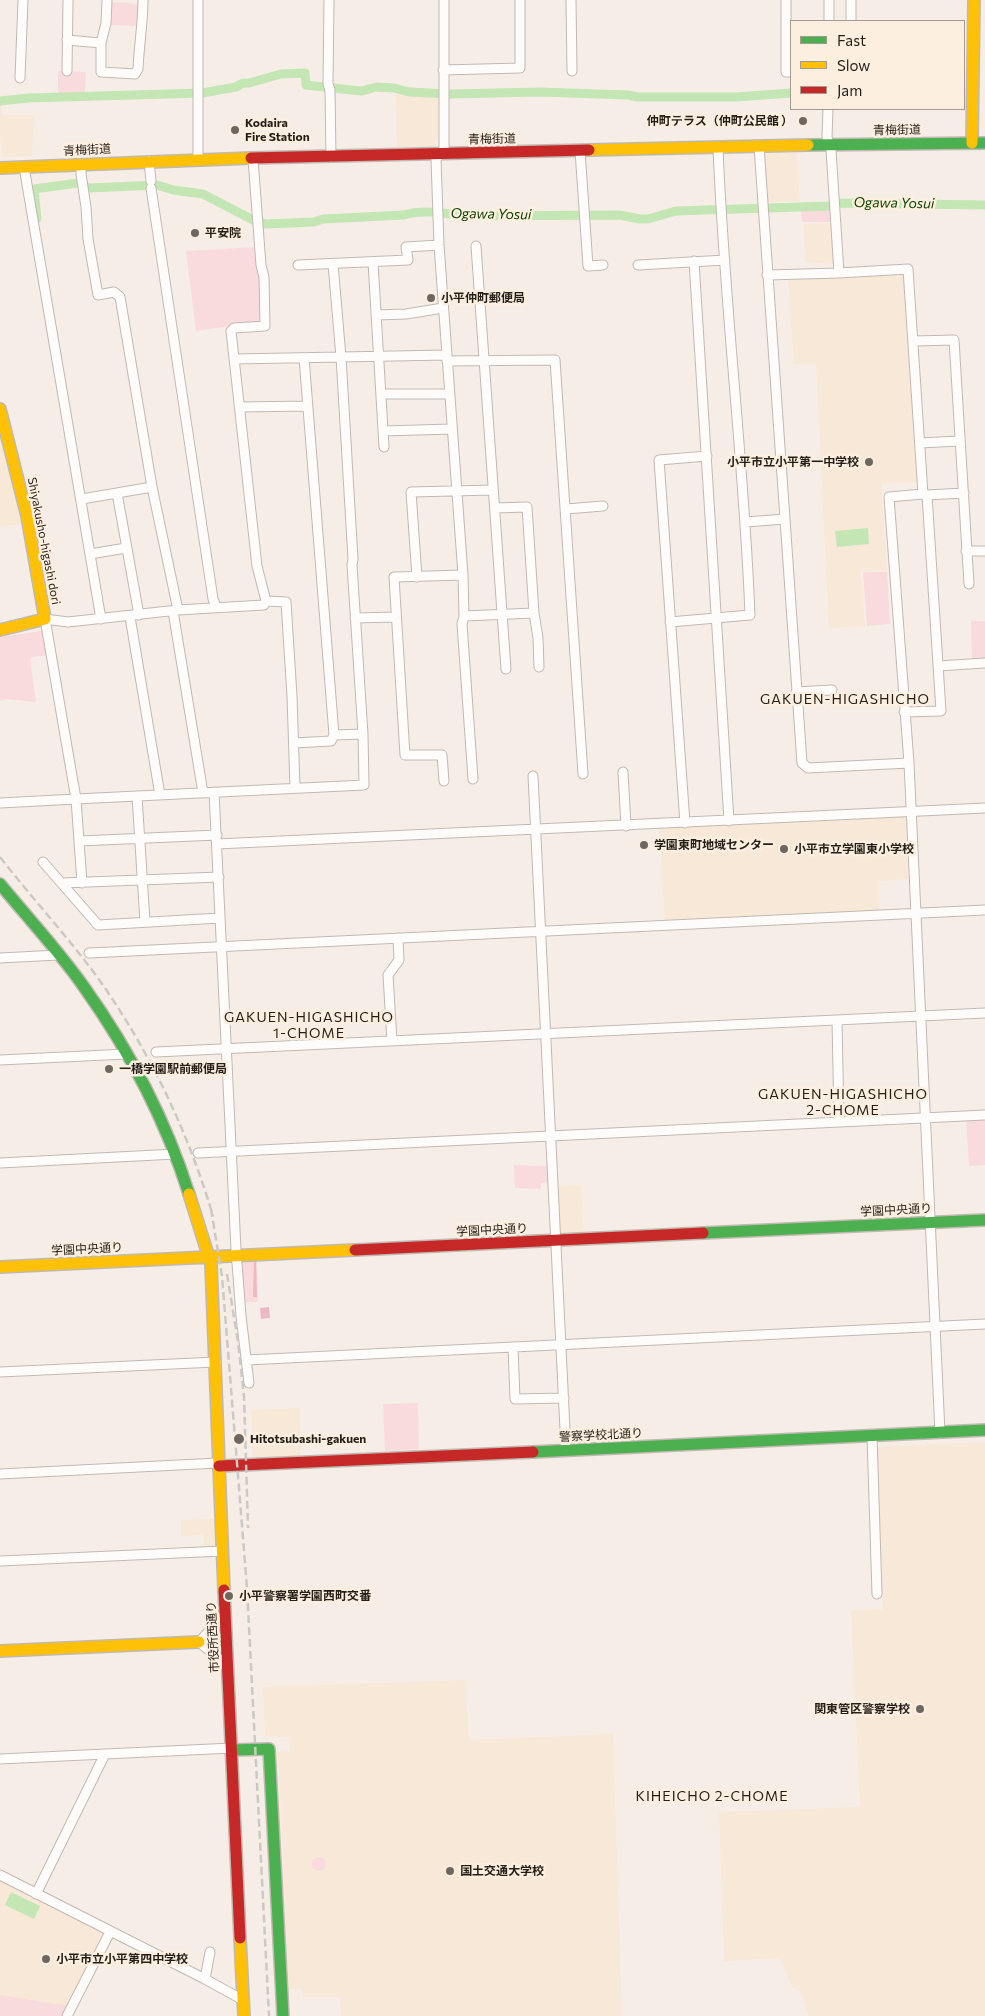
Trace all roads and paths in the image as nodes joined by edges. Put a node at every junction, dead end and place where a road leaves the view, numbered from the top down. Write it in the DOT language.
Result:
graph roads {
  1 [pos="23,0"];
  2 [pos="68,0"];
  3 [pos="107,0"];
  4 [pos="143,0"];
  5 [pos="198,0"];
  6 [pos="329,0"];
  7 [pos="444,0"];
  8 [pos="520,0"];
  9 [pos="571,0"];
  10 [pos="786,0"];
  11 [pos="829,0"];
  12 [pos="851,0"];
  13 [pos="974,0"];
  14 [pos="829,20"];
  15 [pos="851,20"];
  16 [pos="66,40"];
  17 [pos="101,43"];
  18 [pos="443,70"];
  19 [pos="67,71"];
  20 [pos="572,71"];
  21 [pos="790,72"];
  22 [pos="20,78"];
  23 [pos="828,110"];
  24 [pos="972,143"];
  25 [pos="985,143"];
  26 [pos="829,145"];
  27 [pos="758,146"];
  28 [pos="718,147"];
  29 [pos="580,151"];
  30 [pos="440,154"];
  31 [pos="331,157"];
  32 [pos="198,159"];
  33 [pos="253,159"];
  34 [pos="149,161"];
  35 [pos="81,164"];
  36 [pos="24,166"];
  37 [pos="0,168"];
  38 [pos="439,245"];
  39 [pos="476,246"];
  40 [pos="725,260"];
  41 [pos="694,261"];
  42 [pos="373,262"];
  43 [pos="333,264"];
  44 [pos="298,265"];
  45 [pos="603,265"];
  46 [pos="638,265"];
  47 [pos="839,273"];
  48 [pos="767,275"];
  49 [pos="444,308"];
  50 [pos="376,315"];
  51 [pos="914,341"];
  52 [pos="378,356"];
  53 [pos="341,357"];
  54 [pos="304,358"];
  55 [pos="447,358"];
  56 [pos="234,359"];
  57 [pos="483,360"];
  58 [pos="380,394"];
  59 [pos="450,394"];
  60 [pos="240,406"];
  61 [pos="307,406"];
  62 [pos="0,409"];
  63 [pos="452,429"];
  64 [pos="383,431"];
  65 [pos="960,441"];
  66 [pos="920,444"];
  67 [pos="384,447"];
  68 [pos="707,456"];
  69 [pos="152,487"];
  70 [pos="493,490"];
  71 [pos="458,491"];
  72 [pos="117,492"];
  73 [pos="964,493"];
  74 [pos="925,495"];
  75 [pos="82,499"];
  76 [pos="603,506"];
  77 [pos="495,508"];
  78 [pos="566,509"];
  79 [pos="785,519"];
  80 [pos="746,522"];
  81 [pos="126,548"];
  82 [pos="985,551"];
  83 [pos="966,552"];
  84 [pos="90,554"];
  85 [pos="463,576"];
  86 [pos="417,577"];
  87 [pos="969,584"];
  88 [pos="266,601"];
  89 [pos="216,607"];
  90 [pos="176,611"];
  91 [pos="534,613"];
  92 [pos="501,615"];
  93 [pos="135,616"];
  94 [pos="464,616"];
  95 [pos="396,617"];
  96 [pos="355,618"];
  97 [pos="717,618"];
  98 [pos="45,619"];
  99 [pos="101,619"];
  100 [pos="670,622"];
  101 [pos="0,630"];
  102 [pos="985,662"];
  103 [pos="938,666"];
  104 [pos="539,667"];
  105 [pos="506,669"];
  106 [pos="832,690"];
  107 [pos="796,692"];
  108 [pos="904,712"];
  109 [pos="363,734"];
  110 [pos="334,735"];
  111 [pos="294,743"];
  112 [pos="909,763"];
  113 [pos="622,772"];
  114 [pos="583,774"];
  115 [pos="533,776"];
  116 [pos="473,779"];
  117 [pos="444,781"];
  118 [pos="295,788"];
  119 [pos="214,792"];
  120 [pos="203,793"];
  121 [pos="160,795"];
  122 [pos="137,796"];
  123 [pos="76,799"];
  124 [pos="0,803"];
  125 [pos="985,808"];
  126 [pos="911,812"];
  127 [pos="729,821"];
  128 [pos="685,823"];
  129 [pos="626,826"];
  130 [pos="536,829"];
  131 [pos="139,838"];
  132 [pos="217,840"];
  133 [pos="79,841"];
  134 [pos="44,862"];
  135 [pos="218,877"];
  136 [pos="142,880"];
  137 [pos="82,882"];
  138 [pos="62,883"];
  139 [pos="0,884"];
  140 [pos="985,910"];
  141 [pos="915,914"];
  142 [pos="220,918"];
  143 [pos="145,922"];
  144 [pos="541,932"];
  145 [pos="398,938"];
  146 [pos="222,947"];
  147 [pos="89,953"];
  148 [pos="58,955"];
  149 [pos="0,958"];
  150 [pos="985,1012"];
  151 [pos="920,1016"];
  152 [pos="837,1020"];
  153 [pos="546,1034"];
  154 [pos="392,1041"];
  155 [pos="227,1049"];
  156 [pos="156,1052"];
  157 [pos="127,1054"];
  158 [pos="0,1060"];
  159 [pos="985,1115"];
  160 [pos="924,1118"];
  161 [pos="839,1122"];
  162 [pos="551,1135"];
  163 [pos="230,1151"];
  164 [pos="198,1153"];
  165 [pos="176,1154"];
  166 [pos="0,1162"];
  167 [pos="985,1220"];
  168 [pos="930,1222"];
  169 [pos="556,1240"];
  170 [pos="237,1256"];
  171 [pos="208,1257"];
  172 [pos="0,1267"];
  173 [pos="985,1324"];
  174 [pos="934,1326"];
  175 [pos="561,1345"];
  176 [pos="514,1347"];
  177 [pos="247,1360"];
  178 [pos="216,1362"];
  179 [pos="0,1372"];
  180 [pos="249,1383"];
  181 [pos="564,1398"];
  182 [pos="985,1430"];
  183 [pos="940,1433"];
  184 [pos="872,1436"];
  185 [pos="566,1450"];
  186 [pos="218,1464"];
  187 [pos="0,1474"];
  188 [pos="223,1551"];
  189 [pos="0,1561"];
  190 [pos="877,1594"];
  191 [pos="225,1614"];
  192 [pos="199,1642"];
  193 [pos="0,1651"];
  194 [pos="228,1666"];
  195 [pos="232,1749"];
  196 [pos="106,1754"];
  197 [pos="0,1759"];
  198 [pos="0,1875"];
  199 [pos="36,1894"];
  200 [pos="110,1932"];
  201 [pos="210,1952"];
  202 [pos="206,1979"];
  203 [pos="243,2000"];
  204 [pos="67,2016"];
  205 [pos="244,2016"];
  206 [pos="282,2016"];
  1 -- 22 [label="street"];
  2 -- 16 [label="street"];
  3 -- 17 [label="street"];
  4 -- 17 [label="street"];
  5 -- 32 [label="street"];
  6 -- 31 [label="street"];
  7 -- 18 [label="street"];
  8 -- 18 [label="street"];
  9 -- 20 [label="street"];
  10 -- 21 [label="street"];
  11 -- 14 [label="street"];
  12 -- 15 [label="street"];
  13 -- 24 [label="street"];
  16 -- 17 [label="street"];
  16 -- 19 [label="street"];
  18 -- 30 [label="street"];
  23 -- 26 [label="street"];
  24 -- 25 [label="street, 青梅街道"];
  24 -- 26 [label="street, 青梅街道"];
  26 -- 27 [label="street, 青梅街道"];
  26 -- 47 [label="street"];
  27 -- 28 [label="street, 青梅街道"];
  27 -- 48 [label="street"];
  28 -- 29 [label="street, 青梅街道"];
  28 -- 40 [label="street"];
  29 -- 30 [label="street, 青梅街道"];
  29 -- 45 [label="street"];
  30 -- 31 [label="street, 青梅街道"];
  30 -- 38 [label="street"];
  31 -- 33 [label="street, 青梅街道"];
  32 -- 33 [label="street, 青梅街道"];
  32 -- 34 [label="street, 青梅街道"];
  33 -- 56 [label="street"];
  34 -- 35 [label="street, 青梅街道"];
  34 -- 89 [label="street"];
  35 -- 36 [label="street, 青梅街道"];
  35 -- 69 [label="street"];
  36 -- 37 [label="street, 青梅街道"];
  36 -- 75 [label="street"];
  38 -- 42 [label="street"];
  38 -- 49 [label="street"];
  39 -- 57 [label="street"];
  40 -- 41 [label="street"];
  40 -- 80 [label="street"];
  41 -- 46 [label="street"];
  41 -- 68 [label="street"];
  42 -- 43 [label="street"];
  42 -- 50 [label="street"];
  43 -- 44 [label="street"];
  43 -- 53 [label="street"];
  47 -- 48 [label="street"];
  47 -- 51 [label="street"];
  48 -- 79 [label="street"];
  49 -- 50 [label="street"];
  49 -- 55 [label="street"];
  50 -- 52 [label="street"];
  51 -- 65 [label="street"];
  51 -- 66 [label="street"];
  52 -- 53 [label="street"];
  52 -- 55 [label="street"];
  52 -- 58 [label="street"];
  53 -- 54 [label="street"];
  53 -- 96 [label="street"];
  54 -- 56 [label="street"];
  54 -- 61 [label="street"];
  55 -- 57 [label="street"];
  55 -- 59 [label="street"];
  56 -- 60 [label="street"];
  57 -- 70 [label="street"];
  57 -- 78 [label="street"];
  58 -- 59 [label="street"];
  58 -- 64 [label="street"];
  59 -- 63 [label="street"];
  60 -- 61 [label="street"];
  60 -- 88 [label="street"];
  61 -- 110 [label="street"];
  62 -- 98 [label="street, Shiyakusho-higashi dori"];
  63 -- 64 [label="street"];
  63 -- 71 [label="street"];
  64 -- 67 [label="street"];
  65 -- 66 [label="street"];
  65 -- 73 [label="street"];
  66 -- 74 [label="street"];
  68 -- 97 [label="street"];
  68 -- 100 [label="street"];
  69 -- 72 [label="street"];
  69 -- 90 [label="street"];
  70 -- 71 [label="street"];
  70 -- 77 [label="street"];
  71 -- 85 [label="street"];
  71 -- 86 [label="street"];
  72 -- 75 [label="street"];
  72 -- 81 [label="street"];
  73 -- 74 [label="street"];
  73 -- 83 [label="street"];
  74 -- 103 [label="street"];
  74 -- 108 [label="street"];
  75 -- 84 [label="street"];
  76 -- 78 [label="street"];
  77 -- 91 [label="street"];
  77 -- 92 [label="street"];
  78 -- 114 [label="street"];
  79 -- 80 [label="street"];
  79 -- 107 [label="street"];
  80 -- 97 [label="street"];
  81 -- 84 [label="street"];
  81 -- 93 [label="street"];
  82 -- 83 [label="street"];
  83 -- 87 [label="street"];
  84 -- 99 [label="street"];
  85 -- 86 [label="street"];
  85 -- 94 [label="street"];
  86 -- 95 [label="street"];
  88 -- 89 [label="street"];
  88 -- 111 [label="street"];
  89 -- 90 [label="street"];
  90 -- 93 [label="street"];
  90 -- 120 [label="street"];
  91 -- 92 [label="street"];
  91 -- 104 [label="street"];
  92 -- 94 [label="street"];
  92 -- 105 [label="street"];
  93 -- 99 [label="street"];
  93 -- 121 [label="street"];
  94 -- 116 [label="street"];
  95 -- 96 [label="street"];
  95 -- 117 [label="street"];
  96 -- 109 [label="street"];
  97 -- 100 [label="street"];
  97 -- 127 [label="street"];
  98 -- 99 [label="street"];
  98 -- 101 [label="street"];
  98 -- 123 [label="street"];
  100 -- 128 [label="street"];
  102 -- 103 [label="street"];
  103 -- 108 [label="street"];
  106 -- 107 [label="street"];
  107 -- 112 [label="street"];
  108 -- 112 [label="street"];
  109 -- 110 [label="street"];
  109 -- 118 [label="street"];
  110 -- 111 [label="street"];
  111 -- 118 [label="street"];
  112 -- 126 [label="street"];
  113 -- 129 [label="street"];
  115 -- 130 [label="street"];
  118 -- 119 [label="street"];
  119 -- 120 [label="street"];
  119 -- 132 [label="street"];
  120 -- 121 [label="street"];
  121 -- 122 [label="street"];
  122 -- 123 [label="street"];
  122 -- 131 [label="street"];
  123 -- 124 [label="street"];
  123 -- 133 [label="street"];
  125 -- 126 [label="street"];
  126 -- 127 [label="street"];
  126 -- 141 [label="street"];
  127 -- 128 [label="street"];
  128 -- 129 [label="street"];
  129 -- 130 [label="street"];
  130 -- 132 [label="street"];
  130 -- 144 [label="street"];
  131 -- 132 [label="street"];
  131 -- 133 [label="street"];
  131 -- 136 [label="street"];
  132 -- 135 [label="street"];
  133 -- 137 [label="street"];
  134 -- 138 [label="street"];
  135 -- 136 [label="street"];
  135 -- 142 [label="street"];
  136 -- 137 [label="street"];
  136 -- 143 [label="street"];
  137 -- 138 [label="street"];
  138 -- 143 [label="street"];
  139 -- 148 [label="street, 市役所西通り"];
  140 -- 141 [label="street"];
  141 -- 144 [label="street"];
  141 -- 151 [label="street"];
  142 -- 143 [label="street"];
  142 -- 146 [label="street"];
  144 -- 145 [label="street"];
  144 -- 153 [label="street"];
  145 -- 146 [label="street"];
  145 -- 154 [label="street"];
  146 -- 147 [label="street"];
  146 -- 155 [label="street"];
  148 -- 149 [label="street"];
  148 -- 157 [label="street, 市役所西通り"];
  150 -- 151 [label="street"];
  151 -- 152 [label="street"];
  151 -- 160 [label="street"];
  152 -- 153 [label="street"];
  152 -- 161 [label="street"];
  153 -- 154 [label="street"];
  153 -- 162 [label="street"];
  154 -- 155 [label="street"];
  155 -- 156 [label="street"];
  155 -- 163 [label="street"];
  157 -- 158 [label="street"];
  157 -- 165 [label="street, 市役所西通り"];
  159 -- 160 [label="street"];
  160 -- 161 [label="street"];
  160 -- 168 [label="street"];
  161 -- 162 [label="street"];
  162 -- 163 [label="street"];
  162 -- 169 [label="street"];
  163 -- 164 [label="street"];
  163 -- 170 [label="street"];
  165 -- 166 [label="street"];
  165 -- 171 [label="street, 市役所西通り"];
  167 -- 168 [label="street, 学園中央通り"];
  168 -- 169 [label="street, 学園中央通り"];
  168 -- 174 [label="street"];
  169 -- 170 [label="street, 学園中央通り"];
  169 -- 175 [label="street"];
  170 -- 171 [label="street, 学園中央通り"];
  170 -- 177 [label="street"];
  171 -- 172 [label="street, 学園中央通り"];
  171 -- 178 [label="street, 市役所西通り"];
  173 -- 174 [label="street"];
  174 -- 175 [label="street"];
  174 -- 183 [label="street"];
  175 -- 176 [label="street"];
  175 -- 181 [label="street"];
  176 -- 177 [label="street"];
  176 -- 181 [label="street"];
  177 -- 180 [label="street"];
  178 -- 179 [label="street"];
  178 -- 186 [label="street, 市役所西通り"];
  181 -- 185 [label="street"];
  182 -- 183 [label="street, 警察学校北通り"];
  183 -- 184 [label="street, 警察学校北通り"];
  184 -- 185 [label="street, 警察学校北通り"];
  184 -- 190 [label="street"];
  185 -- 186 [label="street, 警察学校北通り"];
  186 -- 187 [label="street"];
  186 -- 188 [label="street, 市役所西通り"];
  188 -- 189 [label="street"];
  188 -- 191 [label="street, 市役所西通り"];
  191 -- 192 [label="street"];
  191 -- 194 [label="street, 市役所西通り"];
  192 -- 193 [label="street"];
  192 -- 194 [label="street"];
  194 -- 195 [label="street, 市役所西通り"];
  195 -- 196 [label="street"];
  195 -- 203 [label="street, 市役所西通り"];
  195 -- 206 [label="street"];
  196 -- 197 [label="street"];
  196 -- 199 [label="street"];
  198 -- 199 [label="street"];
  199 -- 200 [label="street"];
  200 -- 202 [label="street"];
  200 -- 204 [label="street"];
  201 -- 202 [label="street"];
  202 -- 203 [label="street"];
  203 -- 205 [label="street, 市役所西通り"];
}
